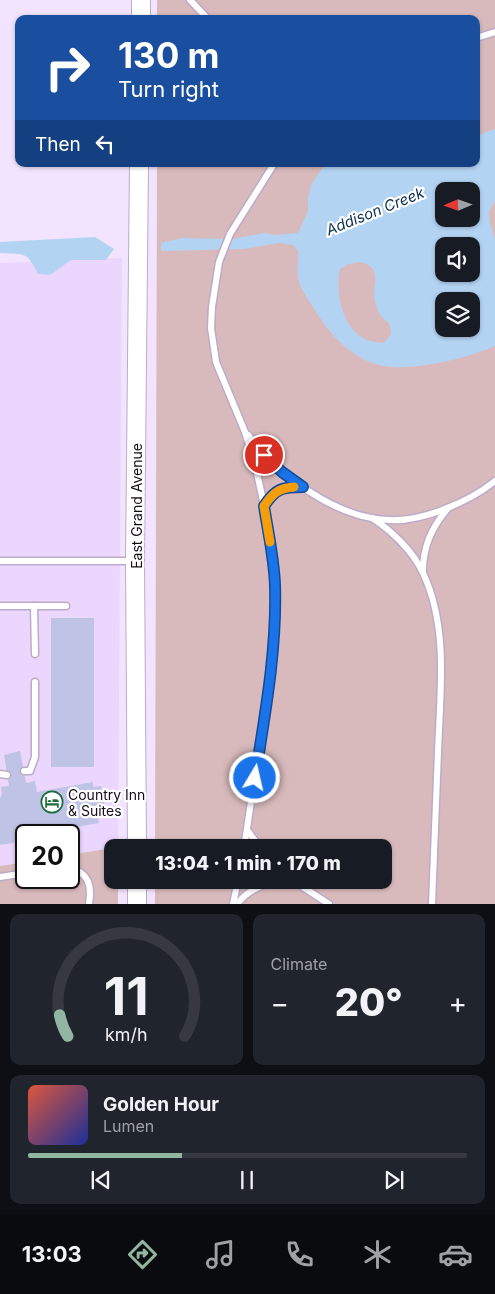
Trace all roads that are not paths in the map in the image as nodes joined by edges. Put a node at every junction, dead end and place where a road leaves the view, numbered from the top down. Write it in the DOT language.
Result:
graph roads {
  1 [pos="141,0"];
  2 [pos="190,0"];
  3 [pos="141,15"];
  4 [pos="204,15"];
  5 [pos="495,32"];
  6 [pos="480,37"];
  7 [pos="139,167"];
  8 [pos="272,167"];
  9 [pos="245,432"];
  10 [pos="495,482"];
  11 [pos="495,486"];
  12 [pos="303,487"];
  13 [pos="486,488"];
  14 [pos="264,506"];
  15 [pos="449,508"];
  16 [pos="372,518"];
  17 [pos="0,561"];
  18 [pos="135,561"];
  19 [pos="423,572"];
  20 [pos="0,606"];
  21 [pos="34,606"];
  22 [pos="66,606"];
  23 [pos="34,654"];
  24 [pos="35,682"];
  25 [pos="24,772"];
  26 [pos="248,831"];
  27 [pos="137,839"];
  28 [pos="246,839"];
  29 [pos="254,839"];
  30 [pos="80,872"];
  31 [pos="15,875"];
  32 [pos="0,877"];
  33 [pos="137,889"];
  34 [pos="237,889"];
  35 [pos="255,889"];
  36 [pos="306,889"];
  37 [pos="89,904"];
  38 [pos="137,904"];
  39 [pos="235,904"];
  40 [pos="329,904"];
  41 [pos="432,904"];
  1 -- 3 [label="main road"];
  2 -- 4 [label="lane"];
  5 -- 6 [label="lane"];
  7 -- 18 [label="main road, East Grand Avenue"];
  8 -- 9 [label="lane"];
  9 -- 12 [label="lane"];
  9 -- 14 [label="lane"];
  10 -- 13 [label="lane"];
  11 -- 13 [label="lane"];
  12 -- 14 [label="lane"];
  12 -- 16 [label="lane"];
  13 -- 15 [label="lane"];
  14 -- 26 [label="lane"];
  15 -- 16 [label="lane"];
  15 -- 19 [label="lane"];
  16 -- 19 [label="lane"];
  17 -- 18 [label="lane"];
  18 -- 27 [label="main road, East Grand Avenue"];
  19 -- 41 [label="lane"];
  20 -- 21 [label="lane"];
  21 -- 22 [label="lane"];
  21 -- 23 [label="lane"];
  24 -- 25 [label="lane"];
  26 -- 28 [label="lane"];
  26 -- 29 [label="lane"];
  30 -- 37 [label="lane"];
  31 -- 32 [label="lane"];
  33 -- 38 [label="main road"];
  34 -- 39 [label="lane"];
  35 -- 39 [label="lane"];
  36 -- 40 [label="lane"];
}
